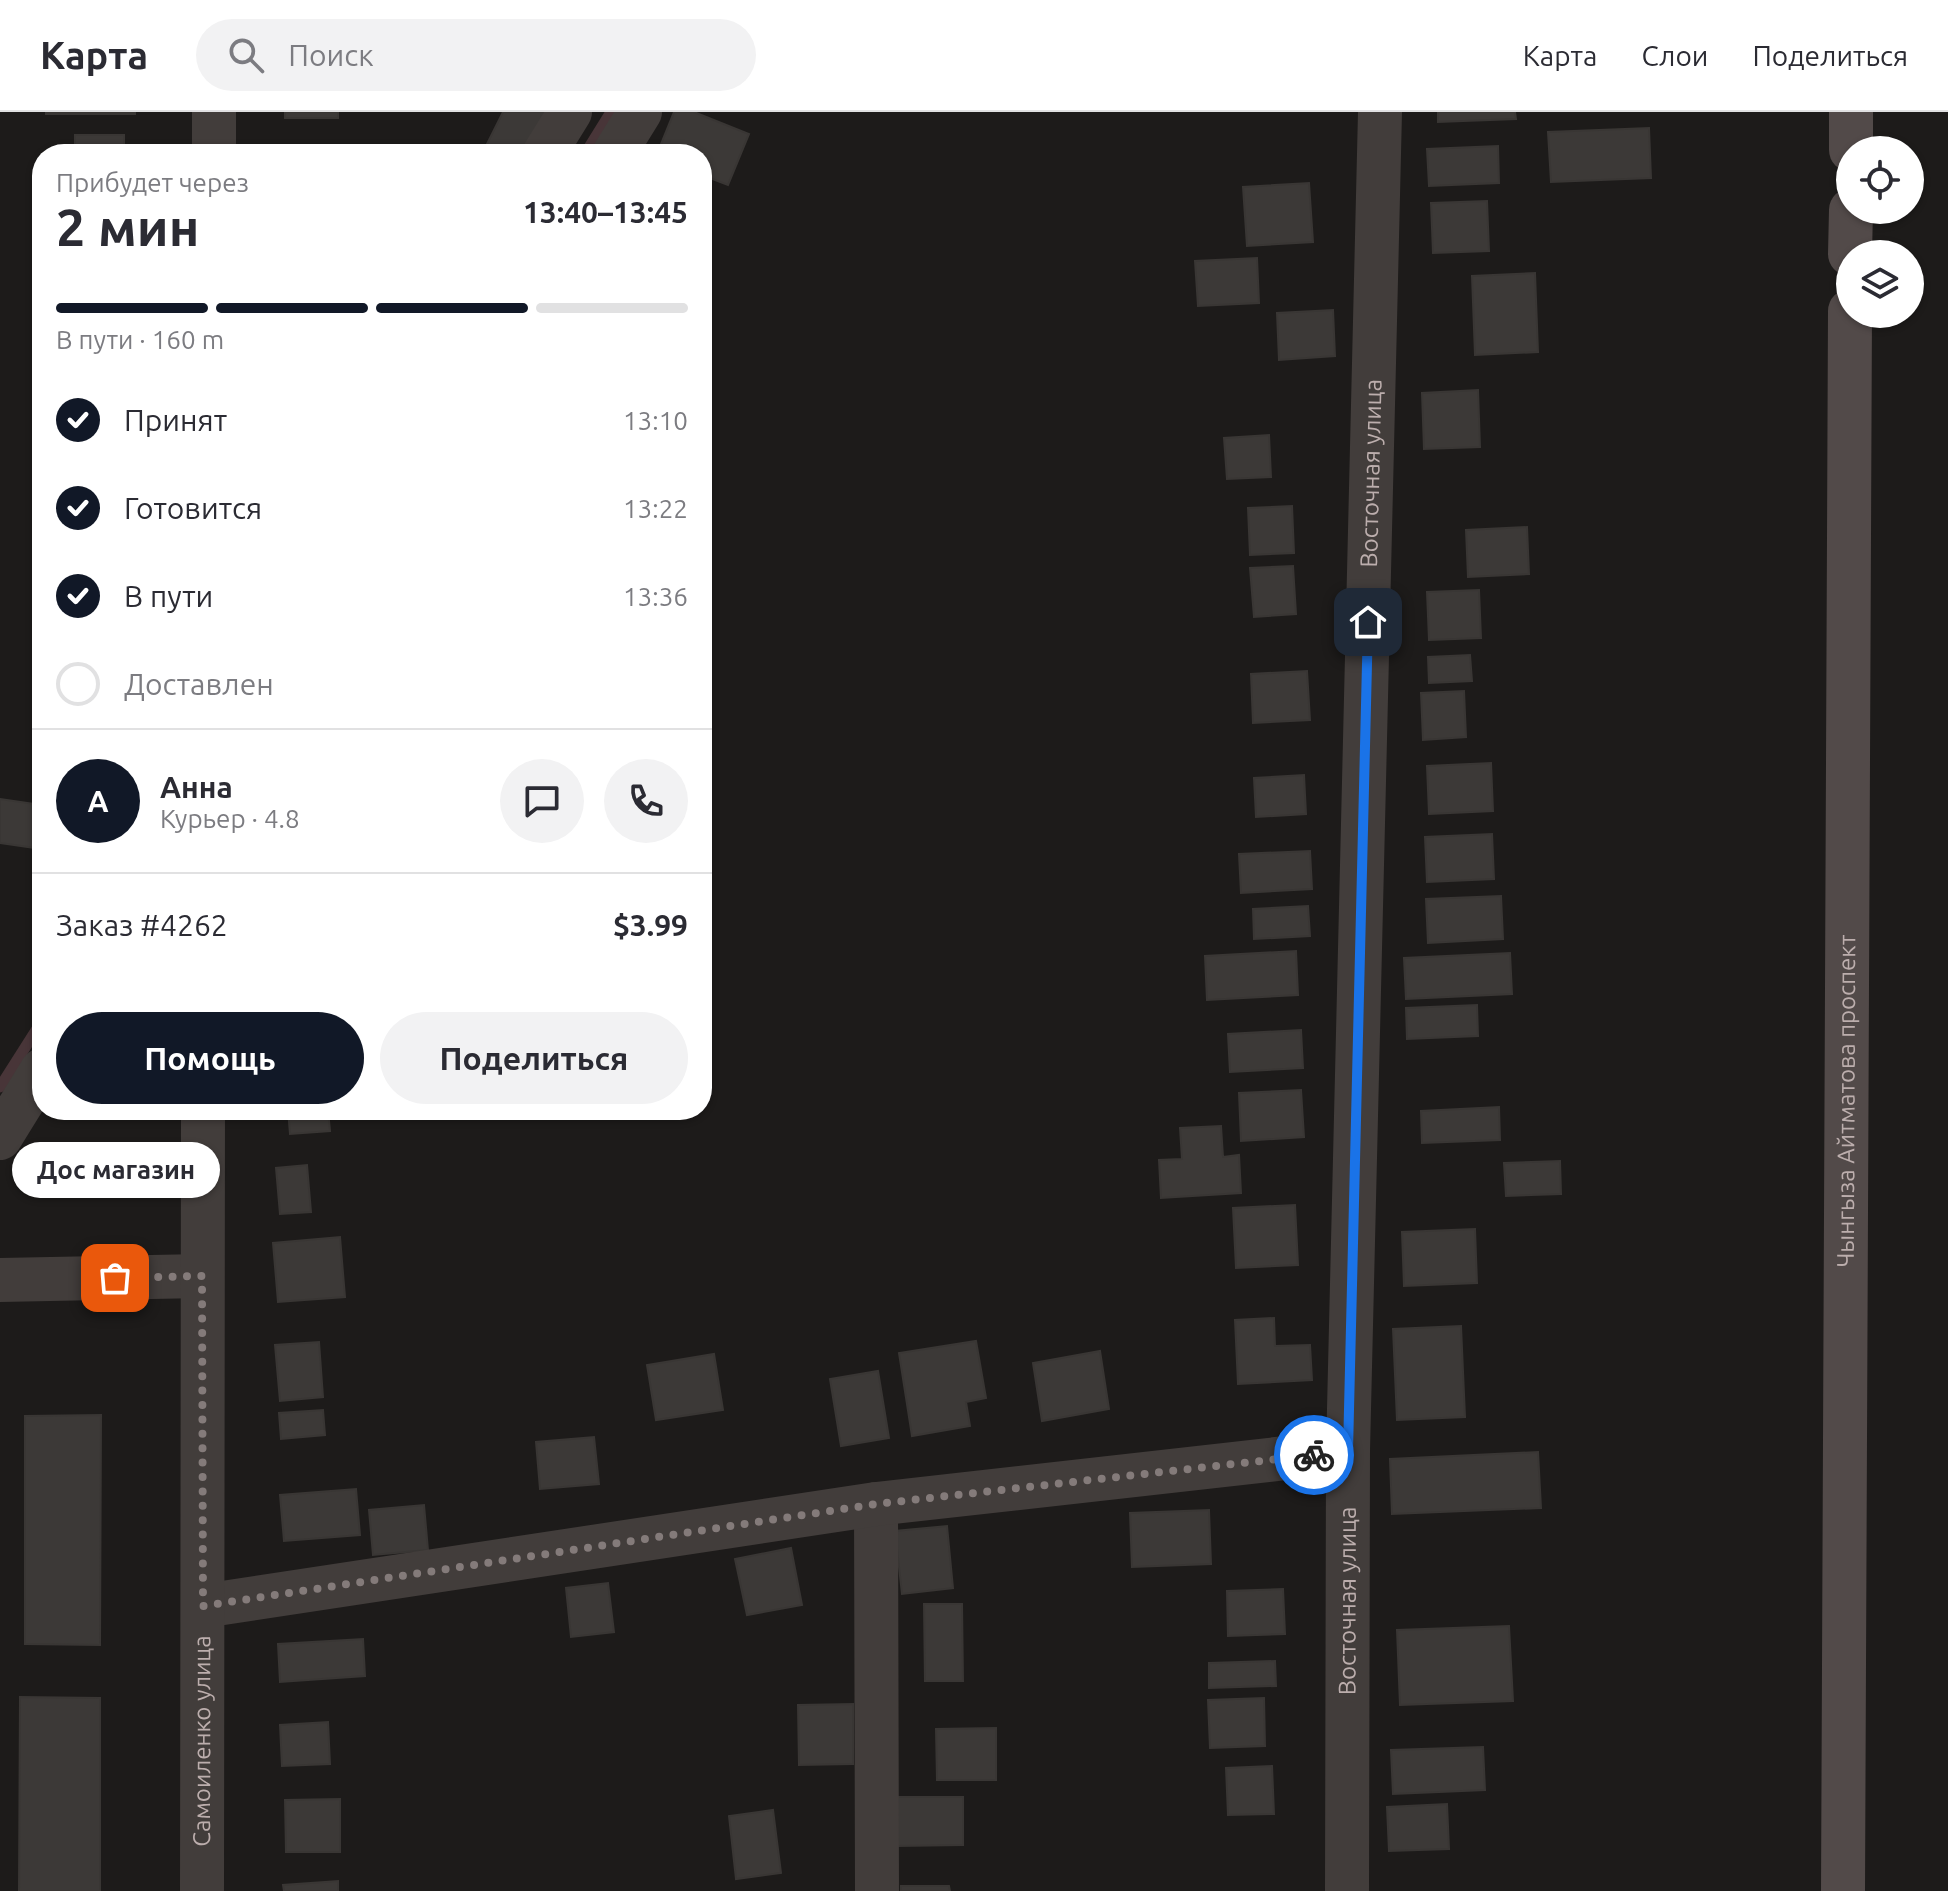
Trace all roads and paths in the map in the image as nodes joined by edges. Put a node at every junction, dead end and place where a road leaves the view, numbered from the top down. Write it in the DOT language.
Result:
graph roads {
  1 [pos="214,112"];
  2 [pos="570,112"];
  3 [pos="640,112"];
  4 [pos="1380,112"];
  5 [pos="1851,112"];
  6 [pos="1851,136"];
  7 [pos="214,144"];
  8 [pos="550,144"];
  9 [pos="620,144"];
  10 [pos="1850,328"];
  11 [pos="32,1086"];
  12 [pos="203,1120"];
  13 [pos="0,1138"];
  14 [pos="202,1276"];
  15 [pos="0,1280"];
  16 [pos="1348,1451"];
  17 [pos="876,1504"];
  18 [pos="203,1606"];
  19 [pos="202,1891"];
  20 [pos="877,1891"];
  21 [pos="1347,1891"];
  22 [pos="1843,1891"];
  1 -- 7 [label="street"];
  2 -- 8 [label="street"];
  3 -- 9 [label="street"];
  4 -- 16 [label="street, Восточная улица"];
  5 -- 6 [label="main road"];
  10 -- 22 [label="main road, Чынгыза Айтматова проспект"];
  11 -- 13 [label="street"];
  12 -- 14 [label="street, Самоиленко улица"];
  14 -- 15 [label="street"];
  14 -- 18 [label="street, Самоиленко улица"];
  16 -- 17 [label="street"];
  16 -- 21 [label="street, Восточная улица"];
  17 -- 18 [label="street"];
  17 -- 20 [label="street"];
  18 -- 19 [label="street, Самоиленко улица"];
}
